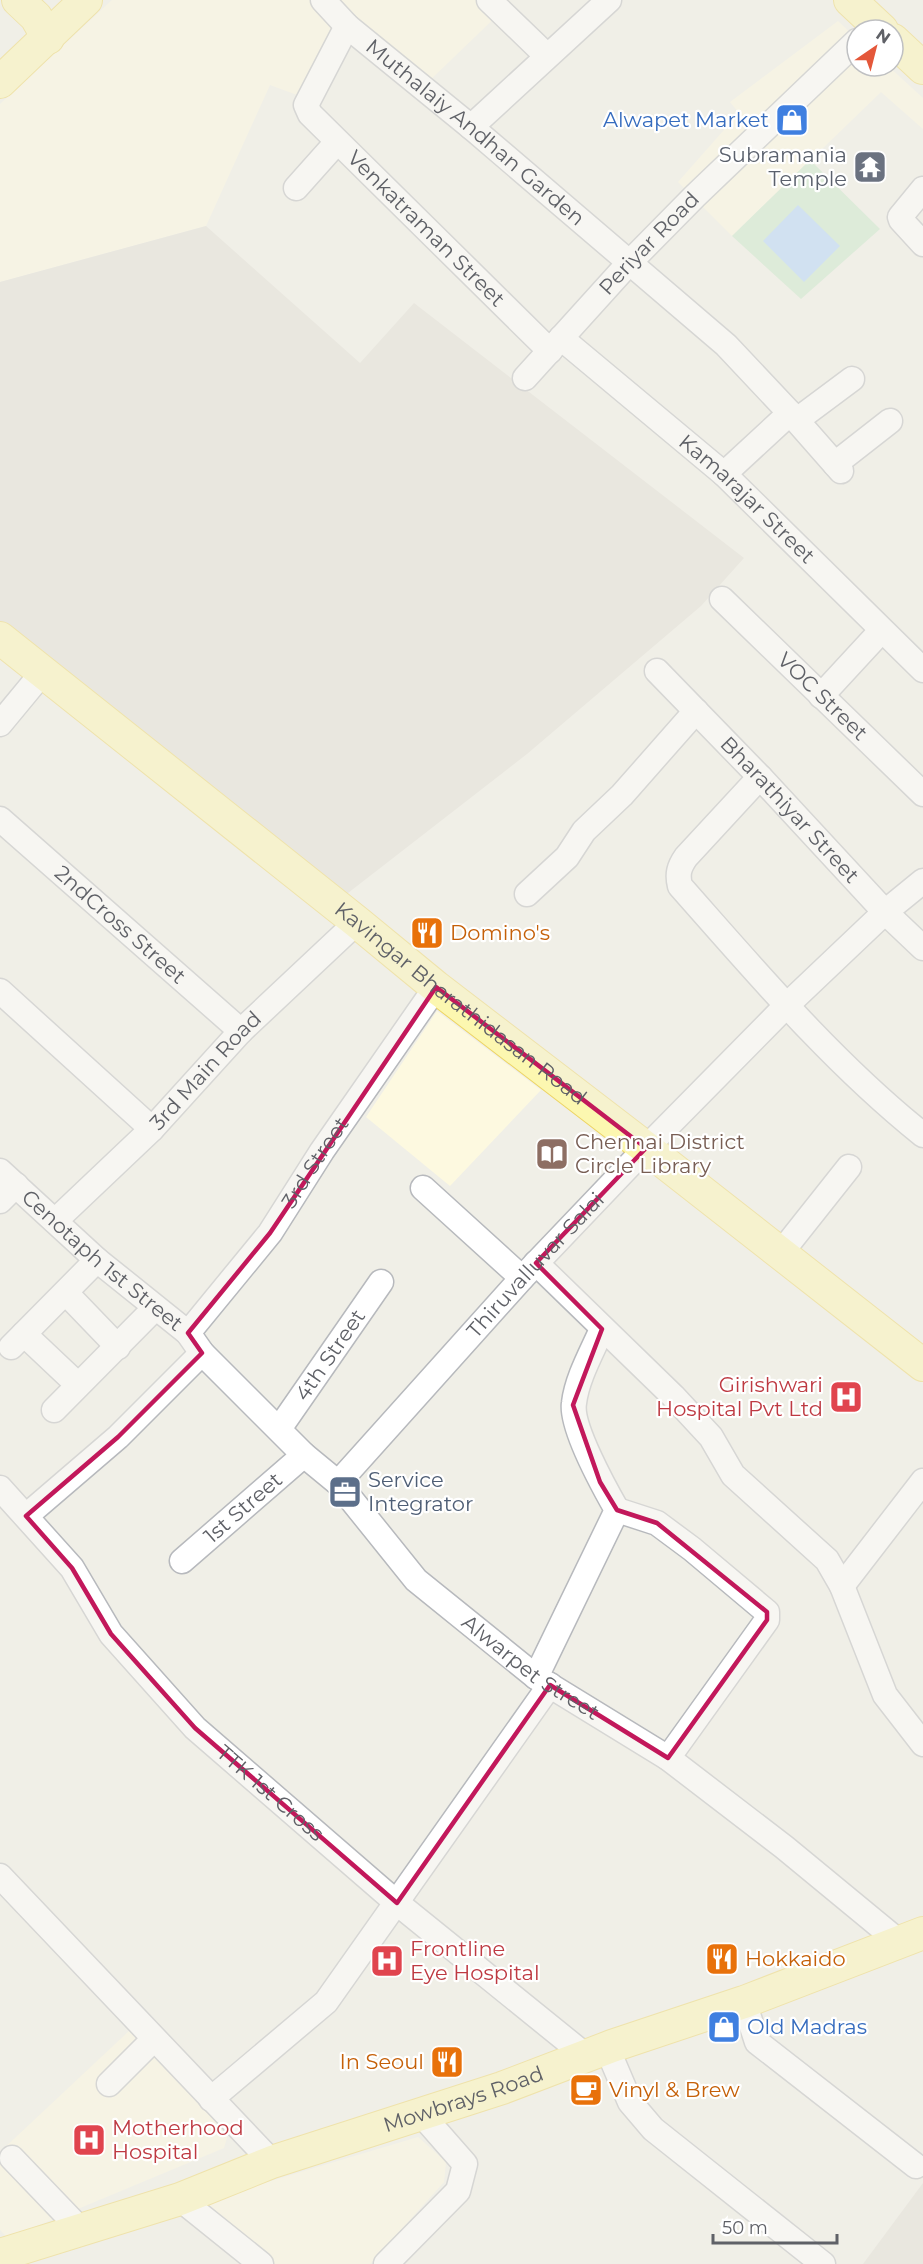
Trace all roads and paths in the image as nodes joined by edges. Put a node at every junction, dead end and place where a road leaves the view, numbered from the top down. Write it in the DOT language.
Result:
graph roads {
  1 [pos="18,0"];
  2 [pos="41,0"];
  3 [pos="323,0"];
  4 [pos="489,0"];
  5 [pos="609,0"];
  6 [pos="850,0"];
  7 [pos="80,6"];
  8 [pos="864,18"];
  9 [pos="347,26"];
  10 [pos="48,38"];
  11 [pos="905,55"];
  12 [pos="547,56"];
  13 [pos="845,60"];
  14 [pos="923,68"];
  15 [pos="0,82"];
  16 [pos="471,128"];
  17 [pos="338,142"];
  18 [pos="296,188"];
  19 [pos="923,189"];
  20 [pos="923,244"];
  21 [pos="629,262"];
  22 [pos="555,345"];
  23 [pos="525,378"];
  24 [pos="852,379"];
  25 [pos="793,416"];
  26 [pos="890,421"];
  27 [pos="724,474"];
  28 [pos="722,599"];
  29 [pos="881,631"];
  30 [pos="0,638"];
  31 [pos="923,670"];
  32 [pos="657,671"];
  33 [pos="43,672"];
  34 [pos="821,696"];
  35 [pos="696,711"];
  36 [pos="0,724"];
  37 [pos="760,777"];
  38 [pos="923,794"];
  39 [pos="0,819"];
  40 [pos="923,881"];
  41 [pos="527,894"];
  42 [pos="885,912"];
  43 [pos="357,922"];
  44 [pos="923,948"];
  45 [pos="436,987"];
  46 [pos="0,992"];
  47 [pos="786,1006"];
  48 [pos="241,1031"];
  49 [pos="152,1129"];
  50 [pos="923,1135"];
  51 [pos="646,1148"];
  52 [pos="849,1167"];
  53 [pos="5,1186"];
  54 [pos="423,1188"];
  55 [pos="55,1221"];
  56 [pos="780,1254"];
  57 [pos="98,1260"];
  58 [pos="529,1270"];
  59 [pos="381,1282"];
  60 [pos="66,1293"];
  61 [pos="155,1308"];
  62 [pos="602,1329"];
  63 [pos="188,1333"];
  64 [pos="118,1347"];
  65 [pos="202,1353"];
  66 [pos="923,1365"];
  67 [pos="78,1385"];
  68 [pos="54,1410"];
  69 [pos="279,1429"];
  70 [pos="304,1455"];
  71 [pos="923,1481"];
  72 [pos="338,1483"];
  73 [pos="0,1488"];
  74 [pos="617,1510"];
  75 [pos="26,1516"];
  76 [pos="182,1561"];
  77 [pos="843,1586"];
  78 [pos="543,1681"];
  79 [pos="923,1743"];
  80 [pos="668,1758"];
  81 [pos="0,1876"];
  82 [pos="397,1903"];
  83 [pos="916,1935"];
  84 [pos="744,2002"];
  85 [pos="154,2039"];
  86 [pos="596,2052"];
  87 [pos="109,2084"];
  88 [pos="211,2099"];
  89 [pos="422,2115"];
  90 [pos="12,2158"];
  91 [pos="272,2162"];
  92 [pos="916,2166"];
  93 [pos="180,2199"];
  94 [pos="82,2231"];
  95 [pos="0,2255"];
  96 [pos="261,2264"];
  97 [pos="386,2264"];
  98 [pos="823,2264"];
  1 -- 10 [label="main road"];
  2 -- 7 [label="main road"];
  3 -- 9 [label="street, Muthalaiy Andhan Garden"];
  4 -- 12 [label="street"];
  5 -- 12 [label="street"];
  6 -- 8 [label="main road"];
  7 -- 10 [label="main road"];
  9 -- 16 [label="street, Muthalaiy Andhan Garden"];
  9 -- 17 [label="street, Venkatraman Street"];
  10 -- 15 [label="main road"];
  11 -- 14 [label="main road"];
  12 -- 16 [label="street"];
  13 -- 21 [label="street, Periyar Road"];
  16 -- 21 [label="street, Muthalaiy Andhan Garden"];
  17 -- 18 [label="street"];
  17 -- 22 [label="street, Venkatraman Street"];
  19 -- 20 [label="street"];
  21 -- 22 [label="street, Periyar Road"];
  21 -- 25 [label="street"];
  22 -- 23 [label="street, Periyar Road"];
  22 -- 27 [label="street, Kamarajar Street"];
  24 -- 25 [label="street"];
  25 -- 26 [label="street"];
  25 -- 27 [label="street"];
  27 -- 29 [label="street, Kamarajar Street"];
  28 -- 34 [label="street, VOC Street"];
  29 -- 31 [label="street, Kamarajar Street"];
  29 -- 34 [label="street"];
  30 -- 33 [label="main road, Kavingar Bharathidasan Road"];
  32 -- 35 [label="street, Bharathiyar Street"];
  33 -- 36 [label="street"];
  33 -- 43 [label="main road, Kavingar Bharathidasan Road"];
  34 -- 38 [label="street, VOC Street"];
  35 -- 37 [label="street, Bharathiyar Street"];
  35 -- 41 [label="street"];
  37 -- 42 [label="street, Bharathiyar Street"];
  37 -- 47 [label="street"];
  39 -- 48 [label="street, 2ndCross Street"];
  40 -- 42 [label="street, Thiruvalluvar Salai"];
  42 -- 44 [label="street, Bharathiyar Street"];
  42 -- 47 [label="street, Thiruvalluvar Salai"];
  43 -- 45 [label="main road, Kavingar Bharathidasan Road"];
  43 -- 48 [label="street, 3rd Main Road"];
  45 -- 51 [label="main road, Kavingar Bharathidasan Road"];
  45 -- 63 [label="street, 3rd Street"];
  46 -- 49 [label="street"];
  47 -- 50 [label="street"];
  47 -- 51 [label="street, Thiruvalluvar Salai"];
  48 -- 49 [label="street, 3rd Main Road"];
  49 -- 55 [label="street, 3rd Main Road"];
  51 -- 56 [label="main road, Kavingar Bharathidasan Road"];
  51 -- 58 [label="street, Thiruvalluvar Salai"];
  52 -- 56 [label="street"];
  53 -- 55 [label="street, Cenotaph 1st Street"];
  54 -- 58 [label="street"];
  55 -- 57 [label="street, Cenotaph 1st Street"];
  56 -- 66 [label="main road, Kavingar Bharathidasan Road"];
  57 -- 60 [label="street"];
  57 -- 61 [label="street, Cenotaph 1st Street"];
  58 -- 62 [label="street"];
  58 -- 72 [label="street, Thiruvalluvar Salai"];
  59 -- 69 [label="street, 4th Street"];
  60 -- 64 [label="street"];
  60 -- 67 [label="street"];
  61 -- 63 [label="street, Cenotaph 1st Street"];
  61 -- 64 [label="street"];
  62 -- 74 [label="street"];
  62 -- 77 [label="street"];
  63 -- 65 [label="street, Cenotaph 1st Street"];
  64 -- 67 [label="street"];
  65 -- 69 [label="street, Alwarpet Street"];
  65 -- 75 [label="street"];
  67 -- 68 [label="street"];
  69 -- 70 [label="street, Alwarpet Street"];
  70 -- 72 [label="street, Alwarpet Street"];
  70 -- 76 [label="street, 1st Street"];
  71 -- 77 [label="street"];
  72 -- 78 [label="street, Alwarpet Street"];
  73 -- 75 [label="street, TTK 1st Cross"];
  74 -- 78 [label="street"];
  74 -- 80 [label="street"];
  75 -- 82 [label="street, TTK 1st Cross"];
  77 -- 79 [label="street"];
  78 -- 80 [label="street, Alwarpet Street"];
  78 -- 82 [label="street"];
  80 -- 83 [label="street, Alwarpet Street"];
  81 -- 85 [label="street"];
  82 -- 86 [label="street, TTK 1st Cross"];
  82 -- 88 [label="street"];
  83 -- 84 [label="main road, Mowbrays Road"];
  84 -- 86 [label="main road, Mowbrays Road"];
  84 -- 92 [label="street"];
  85 -- 87 [label="street"];
  85 -- 88 [label="street"];
  86 -- 89 [label="main road, Mowbrays Road"];
  86 -- 98 [label="street"];
  88 -- 91 [label="street"];
  89 -- 91 [label="main road, Mowbrays Road"];
  89 -- 97 [label="street"];
  90 -- 94 [label="street"];
  91 -- 93 [label="main road, Mowbrays Road"];
  93 -- 94 [label="main road, Mowbrays Road"];
  93 -- 96 [label="street"];
  94 -- 95 [label="main road, Mowbrays Road"];
}
